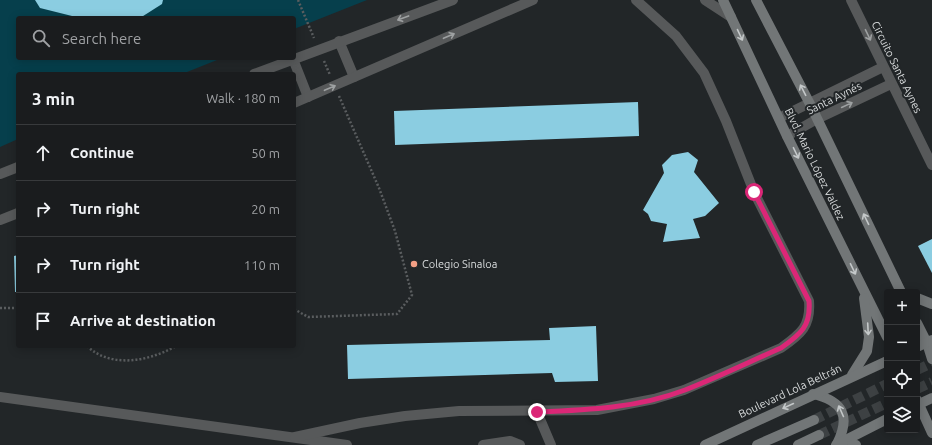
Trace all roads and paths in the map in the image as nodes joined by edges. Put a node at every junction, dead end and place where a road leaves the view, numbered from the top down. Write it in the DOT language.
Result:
graph roads {
  1 [pos="298,0"];
  2 [pos="453,0"];
  3 [pos="533,0"];
  4 [pos="636,0"];
  5 [pos="705,0"];
  6 [pos="723,0"];
  7 [pos="756,0"];
  8 [pos="851,0"];
  9 [pos="732,17"];
  10 [pos="339,41"];
  11 [pos="319,49"];
  12 [pos="296,58"];
  13 [pos="290,60"];
  14 [pos="293,60"];
  15 [pos="883,67"];
  16 [pos="259,72"];
  17 [pos="354,77"];
  18 [pos="891,84"];
  19 [pos="334,86"];
  20 [pos="308,97"];
  21 [pos="296,102"];
  22 [pos="810,104"];
  23 [pos="779,118"];
  24 [pos="817,119"];
  25 [pos="787,136"];
  26 [pos="932,165"];
  27 [pos="16,168"];
  28 [pos="0,174"];
  29 [pos="16,214"];
  30 [pos="0,220"];
  31 [pos="899,287"];
  32 [pos="863,290"];
  33 [pos="920,299"];
  34 [pos="932,304"];
  35 [pos="0,308"];
  36 [pos="16,308"];
  37 [pos="296,310"];
  38 [pos="918,325"];
  39 [pos="884,331"];
  40 [pos="928,340"];
  41 [pos="89,348"];
  42 [pos="172,348"];
  43 [pos="932,359"];
  44 [pos="885,361"];
  45 [pos="852,376"];
  46 [pos="813,394"];
  47 [pos="0,397"];
  48 [pos="932,398"];
  49 [pos="920,402"];
  50 [pos="920,407"];
  51 [pos="537,412"];
  52 [pos="814,420"];
  53 [pos="884,421"];
  54 [pos="932,433"];
  55 [pos="819,435"];
  56 [pos="295,437"];
  57 [pos="347,445"];
  58 [pos="483,445"];
  59 [pos="520,445"];
  60 [pos="551,445"];
  61 [pos="705,445"];
  62 [pos="757,445"];
  63 [pos="798,445"];
  64 [pos="836,445"];
  65 [pos="852,445"];
  66 [pos="856,445"];
  1 -- 11 [label="path"];
  2 -- 10 [label="street, one-way"];
  17 -- 3 [label="street, one-way"];
  4 -- 51 [label="street"];
  5 -- 9 [label="street"];
  6 -- 9 [label="main road, Blvd. Mario López Valdez"];
  22 -- 7 [label="main road, Blvd. Mario López Valdez, one-way"];
  8 -- 15 [label="street, Circuito Santa Aynes, one-way"];
  9 -- 23 [label="main road, Blvd. Mario López Valdez, one-way"];
  10 -- 11 [label="street"];
  10 -- 17 [label="street"];
  11 -- 12 [label="street"];
  11 -- 19 [label="path"];
  13 -- 16 [label="street"];
  14 -- 20 [label="street"];
  15 -- 18 [label="street, Circuito Santa Aynes"];
  15 -- 22 [label="street, Santa Aynés"];
  17 -- 19 [label="street"];
  24 -- 18 [label="street, Santa Aynés, one-way"];
  18 -- 26 [label="street, Circuito Santa Aynes"];
  20 -- 19 [label="street, one-way"];
  19 -- 37 [label="path"];
  20 -- 21 [label="street"];
  22 -- 23 [label="street, Santa Aynés"];
  22 -- 24 [label="main road, Blvd. Mario López Valdez"];
  23 -- 25 [label="main road, Blvd. Mario López Valdez"];
  24 -- 25 [label="street, Santa Aynés"];
  31 -- 24 [label="main road, Blvd. Mario López Valdez, one-way"];
  25 -- 32 [label="main road, Blvd. Mario López Valdez, one-way"];
  27 -- 28 [label="street"];
  29 -- 30 [label="street"];
  32 -- 39 [label="main road, Blvd. Mario López Valdez"];
  32 -- 45 [label="main road, one-way"];
  33 -- 34 [label="main road"];
  35 -- 36 [label="path"];
  38 -- 40 [label="main road"];
  40 -- 43 [label="main road"];
  41 -- 42 [label="path"];
  44 -- 45 [label="main road, Boulevard Lola Beltrán"];
  45 -- 46 [label="main road, Boulevard Lola Beltrán"];
  46 -- 61 [label="main road, Boulevard Lola Beltrán, one-way"];
  64 -- 46 [label="main road, one-way"];
  47 -- 56 [label="street"];
  48 -- 49 [label="main road"];
  50 -- 54 [label="main road"];
  51 -- 56 [label="street"];
  51 -- 60 [label="street"];
  52 -- 62 [label="main road"];
  53 -- 64 [label="main road"];
  55 -- 63 [label="main road"];
  56 -- 57 [label="street"];
  58 -- 59 [label="street"];
  65 -- 66 [label="main road"];
}
